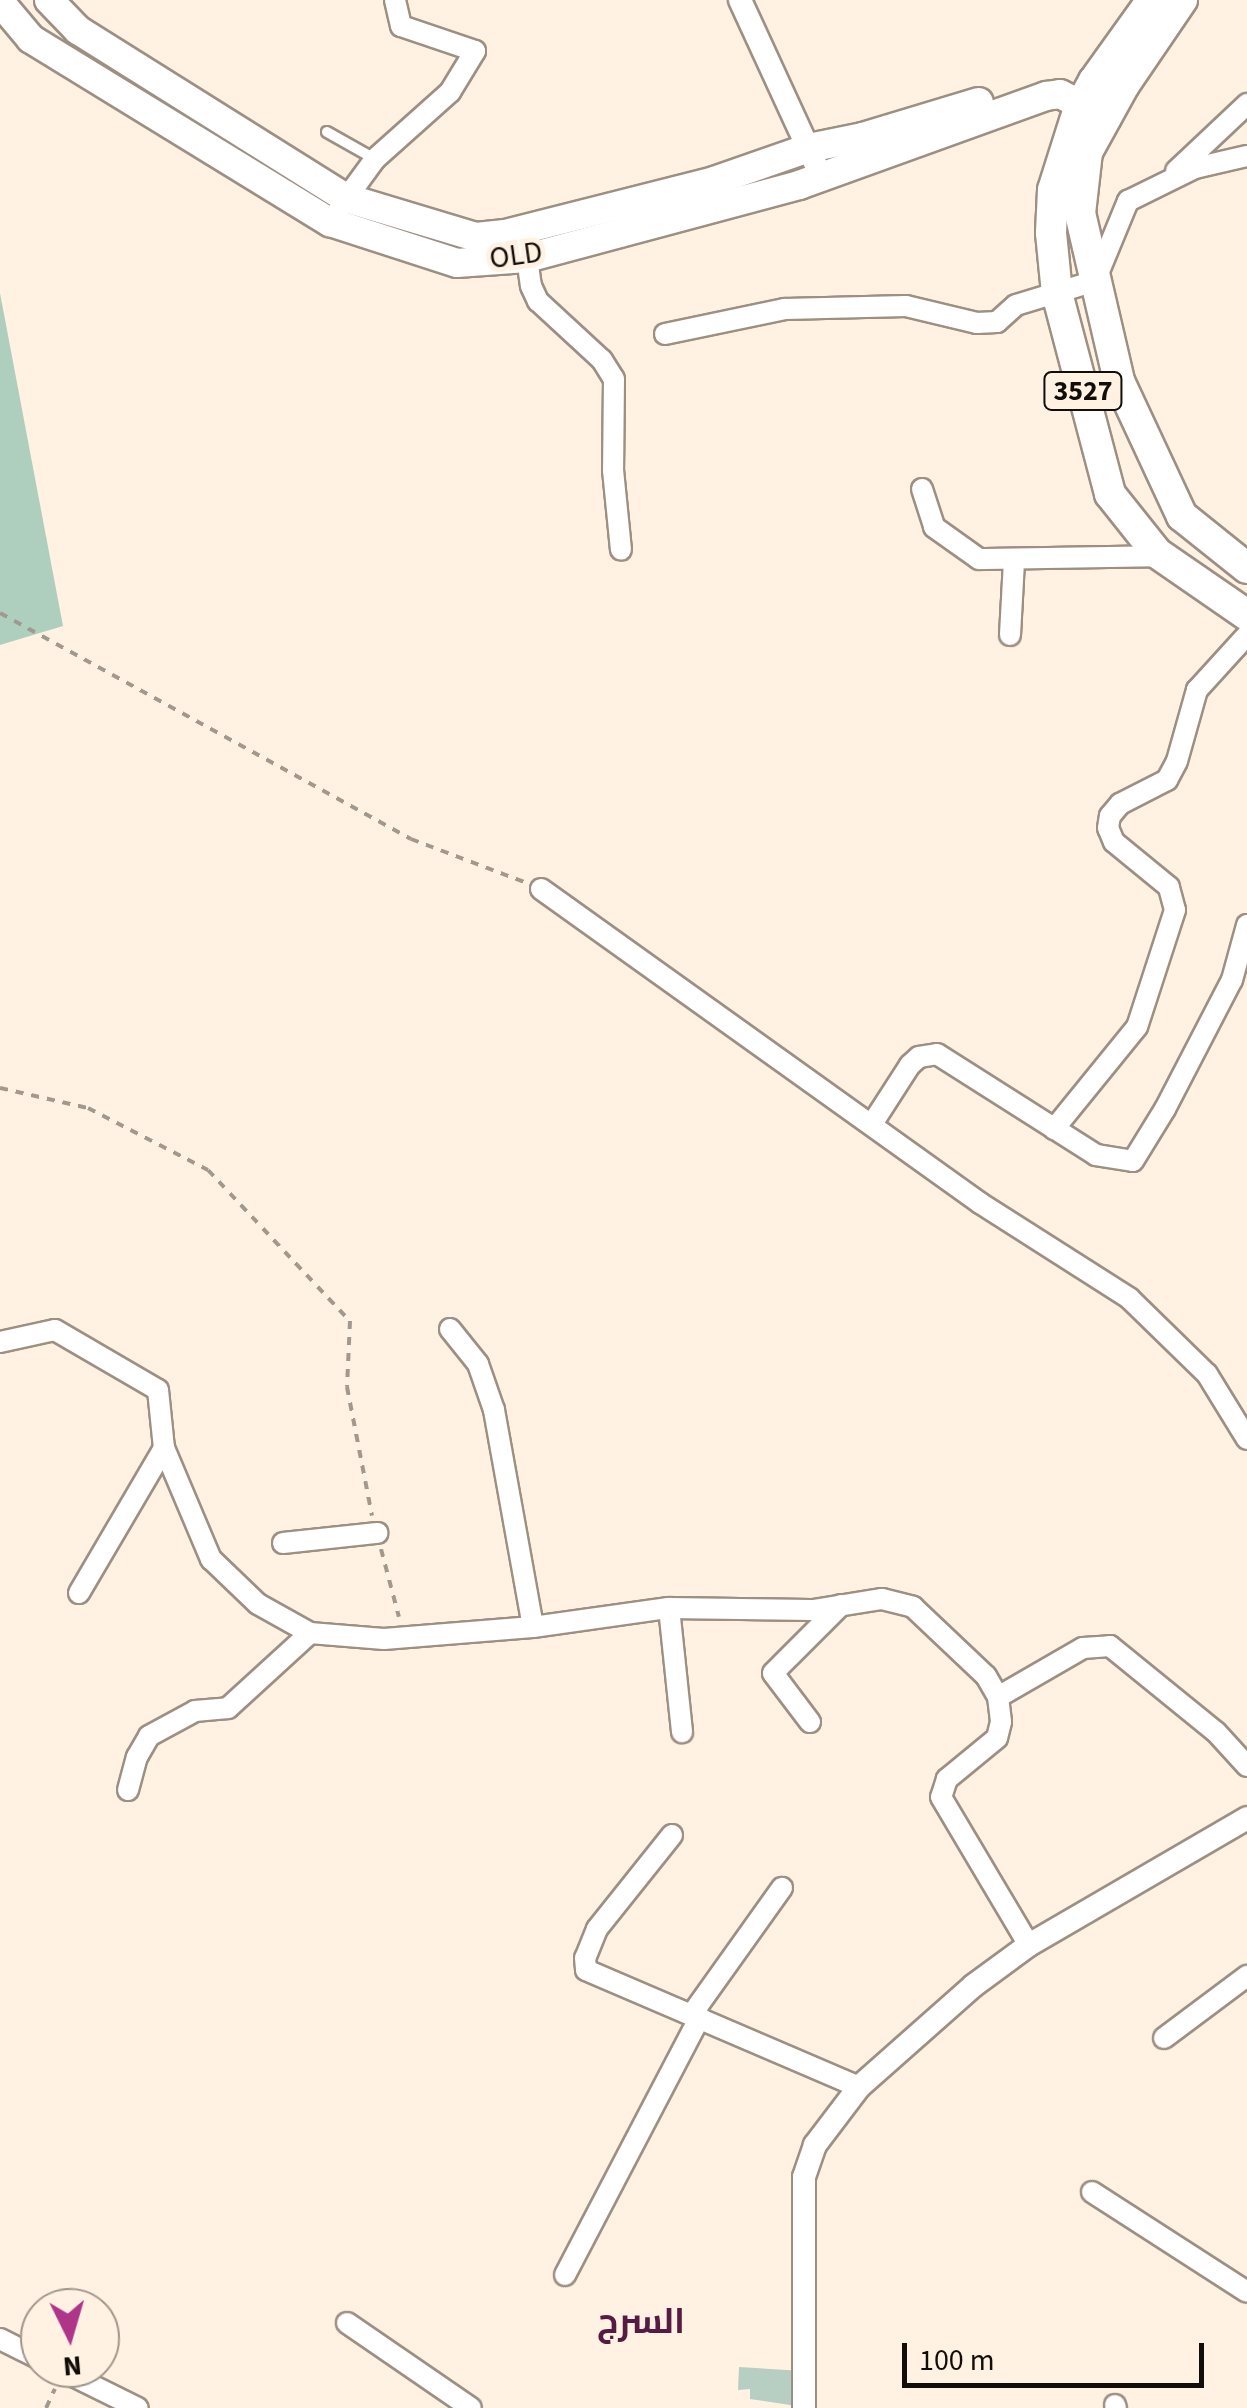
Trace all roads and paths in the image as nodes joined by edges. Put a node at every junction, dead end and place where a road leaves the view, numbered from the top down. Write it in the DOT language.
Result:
graph roads {
  1 [pos="48,0"];
  2 [pos="395,0"];
  3 [pos="740,0"];
  4 [pos="1152,0"];
  5 [pos="1182,0"];
  6 [pos="0,2"];
  7 [pos="1092,94"];
  8 [pos="1247,104"];
  9 [pos="327,132"];
  10 [pos="809,148"];
  11 [pos="1247,156"];
  12 [pos="376,159"];
  13 [pos="821,176"];
  14 [pos="1160,186"];
  15 [pos="338,210"];
  16 [pos="527,258"];
  17 [pos="1095,281"];
  18 [pos="1056,293"];
  19 [pos="665,334"];
  20 [pos="922,490"];
  21 [pos="621,550"];
  22 [pos="1162,556"];
  23 [pos="1014,561"];
  24 [pos="1247,568"];
  25 [pos="0,613"];
  26 [pos="1247,615"];
  27 [pos="1247,635"];
  28 [pos="1010,636"];
  29 [pos="541,889"];
  30 [pos="1247,925"];
  31 [pos="0,1088"];
  32 [pos="872,1124"];
  33 [pos="1054,1129"];
  34 [pos="450,1329"];
  35 [pos="0,1342"];
  36 [pos="1240,1411"];
  37 [pos="1247,1438"];
  38 [pos="164,1448"];
  39 [pos="377,1533"];
  40 [pos="283,1544"];
  41 [pos="80,1593"];
  42 [pos="842,1606"];
  43 [pos="670,1608"];
  44 [pos="533,1626"];
  45 [pos="310,1632"];
  46 [pos="404,1636"];
  47 [pos="998,1697"];
  48 [pos="810,1722"];
  49 [pos="682,1732"];
  50 [pos="1247,1766"];
  51 [pos="128,1790"];
  52 [pos="1247,1818"];
  53 [pos="672,1835"];
  54 [pos="782,1888"];
  55 [pos="1029,1944"];
  56 [pos="1247,1976"];
  57 [pos="696,2015"];
  58 [pos="1164,2038"];
  59 [pos="859,2087"];
  60 [pos="1092,2192"];
  61 [pos="565,2274"];
  62 [pos="1247,2292"];
  63 [pos="347,2322"];
  64 [pos="98,2388"];
  65 [pos="138,2408"];
  66 [pos="472,2408"];
  67 [pos="804,2408"];
  1 -- 15 [label="main road, OLD"];
  2 -- 12 [label="street"];
  3 -- 10 [label="street"];
  4 -- 7 [label="main road, 3527"];
  5 -- 7 [label="main road, 3527"];
  6 -- 15 [label="main road, OLD"];
  7 -- 10 [label="main road, OLD"];
  7 -- 13 [label="main road, OLD"];
  7 -- 17 [label="main road, 3527"];
  7 -- 18 [label="main road, 3527"];
  8 -- 14 [label="street"];
  9 -- 12 [label="lane"];
  10 -- 13 [label="street"];
  10 -- 15 [label="main road, OLD"];
  11 -- 14 [label="street"];
  12 -- 15 [label="street"];
  13 -- 16 [label="main road, OLD"];
  14 -- 17 [label="street"];
  15 -- 16 [label="main road, OLD"];
  16 -- 21 [label="street"];
  17 -- 18 [label="street"];
  17 -- 24 [label="main road, 3527"];
  18 -- 19 [label="street"];
  18 -- 22 [label="main road, 3527"];
  20 -- 23 [label="street"];
  22 -- 23 [label="street"];
  22 -- 26 [label="main road, 3527"];
  23 -- 28 [label="street"];
  25 -- 29 [label="path"];
  27 -- 33 [label="street"];
  29 -- 32 [label="street"];
  30 -- 33 [label="street"];
  31 -- 39 [label="path"];
  32 -- 33 [label="street"];
  32 -- 36 [label="street"];
  34 -- 44 [label="street"];
  35 -- 38 [label="street"];
  36 -- 37 [label="street"];
  38 -- 41 [label="street"];
  38 -- 45 [label="street"];
  39 -- 40 [label="street"];
  39 -- 46 [label="path"];
  42 -- 43 [label="street"];
  42 -- 47 [label="street"];
  42 -- 48 [label="street"];
  43 -- 44 [label="street"];
  43 -- 49 [label="street"];
  44 -- 46 [label="street"];
  45 -- 46 [label="street"];
  45 -- 51 [label="street"];
  47 -- 50 [label="street"];
  47 -- 55 [label="street"];
  52 -- 55 [label="street"];
  53 -- 57 [label="street"];
  54 -- 57 [label="street"];
  55 -- 59 [label="street"];
  56 -- 58 [label="street"];
  57 -- 59 [label="street"];
  57 -- 61 [label="street"];
  59 -- 67 [label="street"];
  60 -- 62 [label="street"];
  63 -- 66 [label="street"];
  64 -- 65 [label="street"];
}
